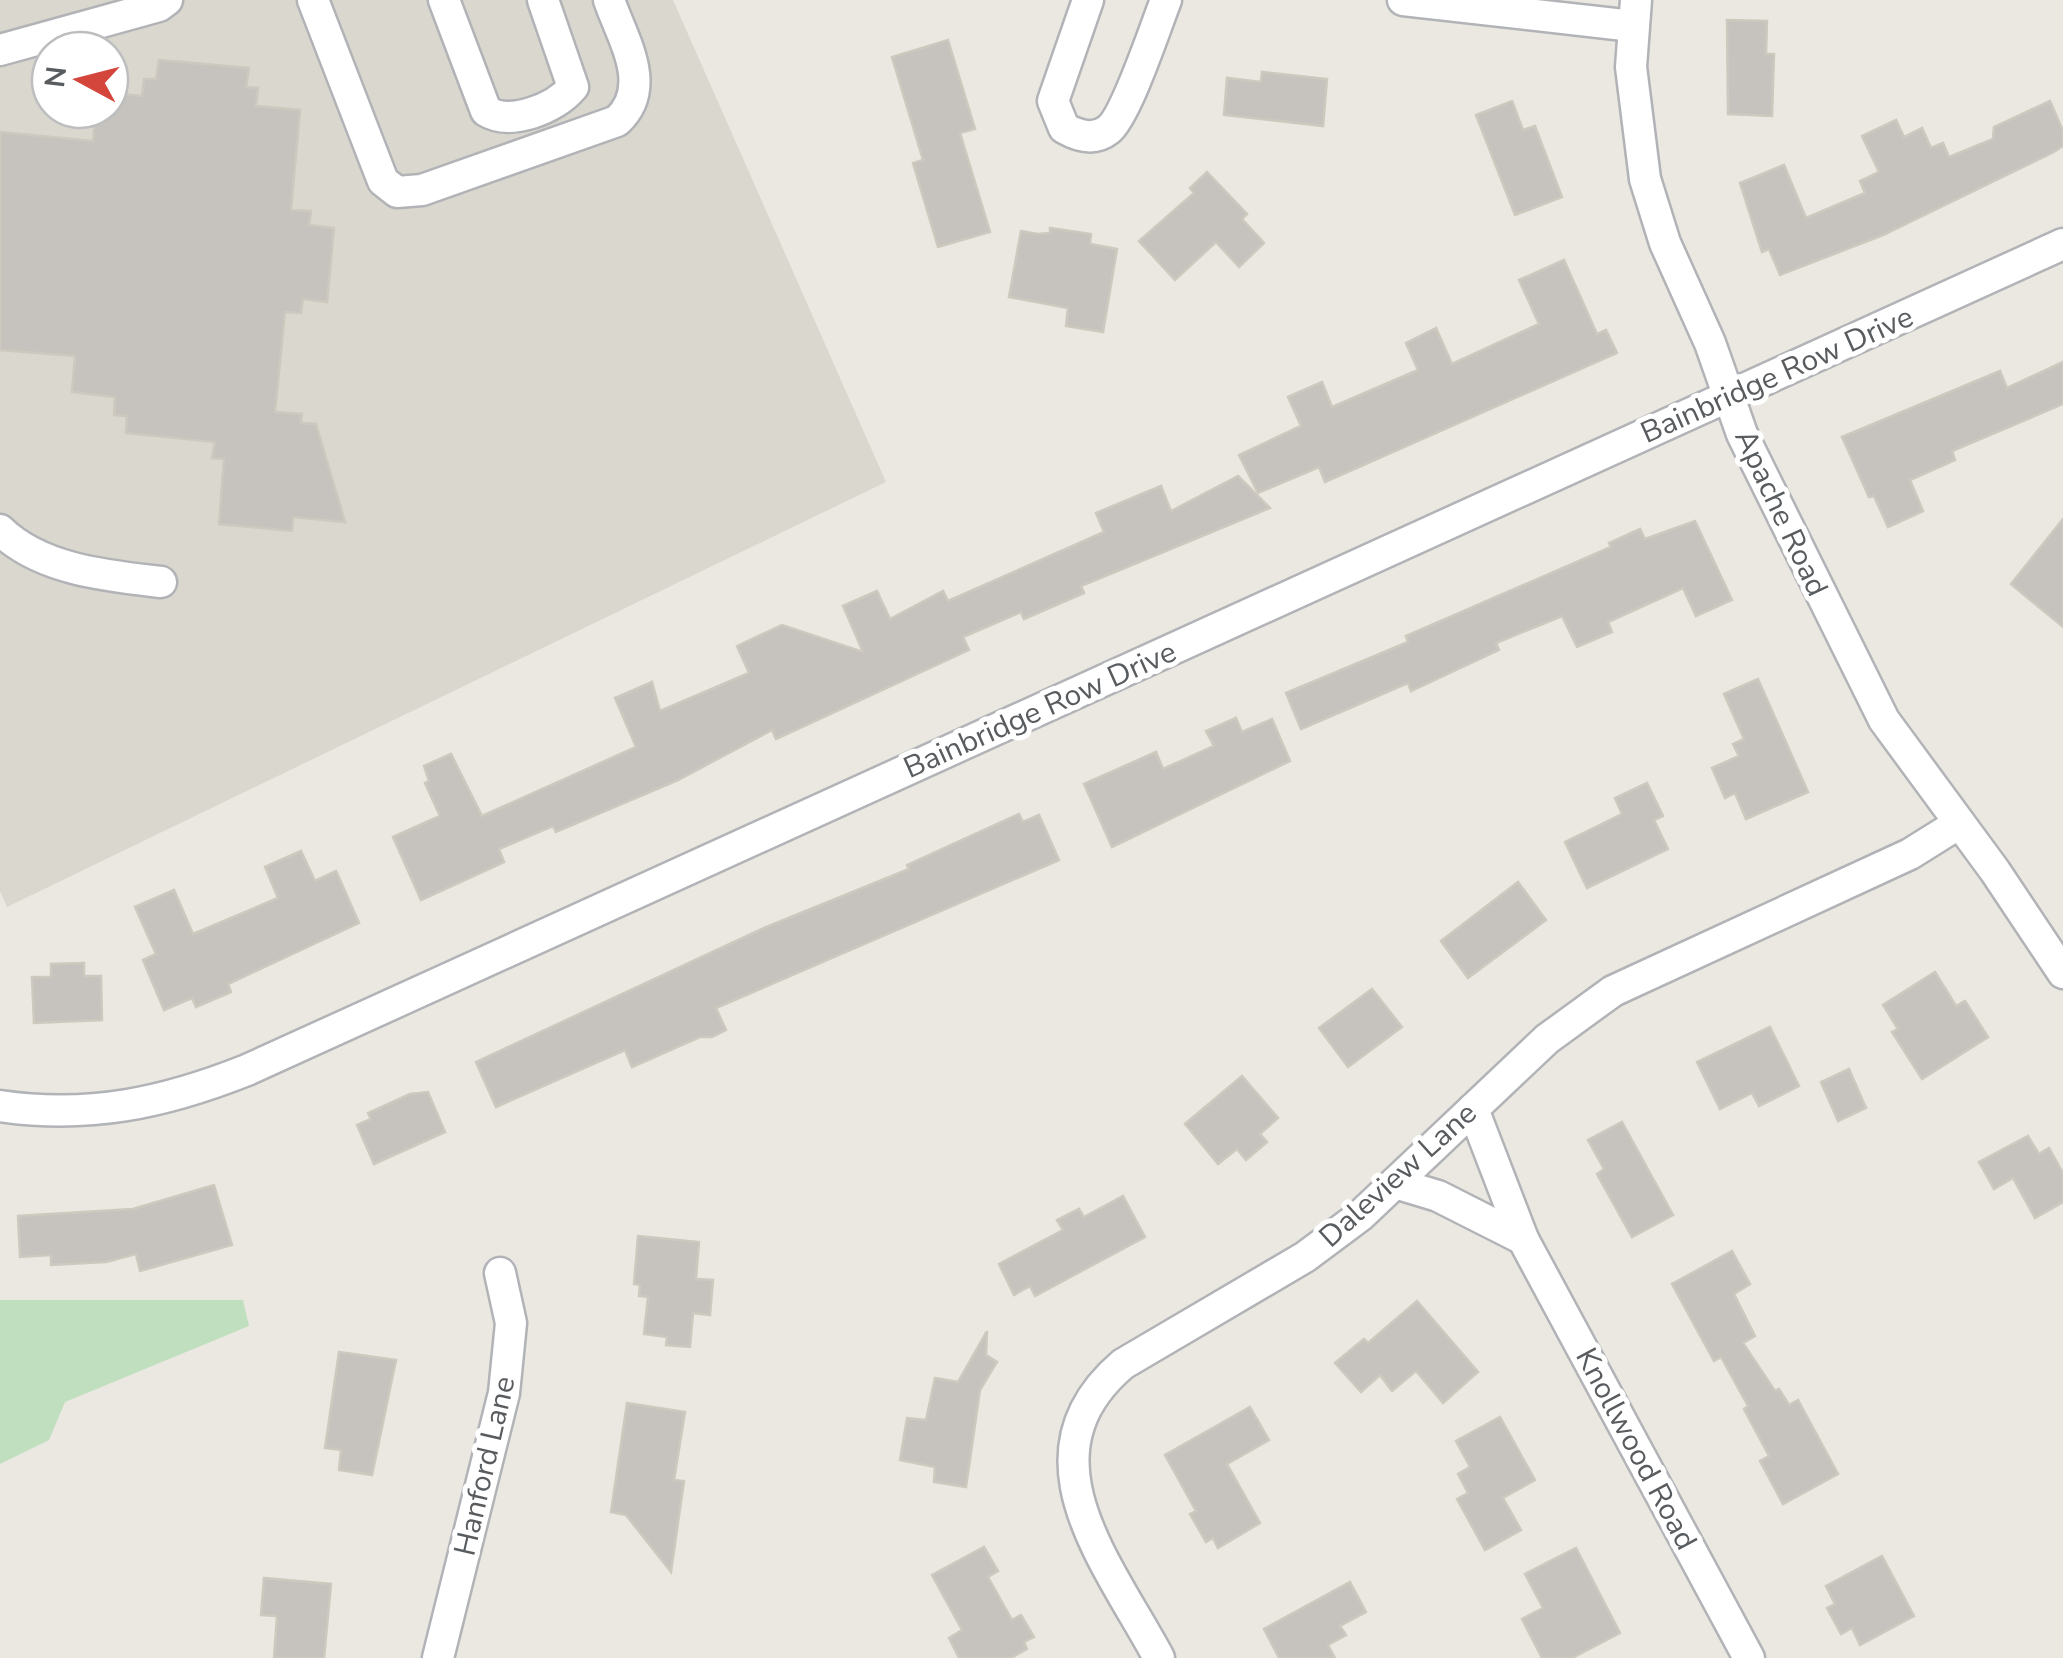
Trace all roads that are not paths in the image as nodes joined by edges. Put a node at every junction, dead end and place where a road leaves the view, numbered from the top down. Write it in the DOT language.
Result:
graph roads {
  1 [pos="167,0"];
  2 [pos="314,0"];
  3 [pos="444,0"];
  4 [pos="542,0"];
  5 [pos="609,0"];
  6 [pos="1088,0"];
  7 [pos="1166,0"];
  8 [pos="1403,0"];
  9 [pos="1634,13"];
  10 [pos="0,50"];
  11 [pos="2063,244"];
  12 [pos="1729,396"];
  13 [pos="0,530"];
  14 [pos="161,582"];
  15 [pos="1958,824"];
  16 [pos="2063,973"];
  17 [pos="0,1106"];
  18 [pos="1473,1109"];
  19 [pos="1395,1183"];
  20 [pos="1523,1240"];
  21 [pos="500,1273"];
  22 [pos="438,1658"];
  23 [pos="1159,1658"];
  24 [pos="1750,1658"];
  1 -- 10 [label="street"];
  2 -- 5 [label="street"];
  3 -- 4 [label="street"];
  6 -- 7 [label="street"];
  8 -- 9 [label="street"];
  9 -- 12 [label="street, Apache Road"];
  11 -- 12 [label="street, Bainbridge Row Drive"];
  12 -- 15 [label="street, Apache Road"];
  12 -- 17 [label="street, Bainbridge Row Drive"];
  13 -- 14 [label="street"];
  15 -- 16 [label="street, Apache Road"];
  15 -- 18 [label="street, Daleview Lane"];
  18 -- 19 [label="street, Daleview Lane"];
  18 -- 20 [label="street, Knollwood Road"];
  19 -- 20 [label="street"];
  19 -- 23 [label="street, Daleview Lane"];
  20 -- 24 [label="street, Knollwood Road"];
  21 -- 22 [label="street, Hanford Lane"];
}
